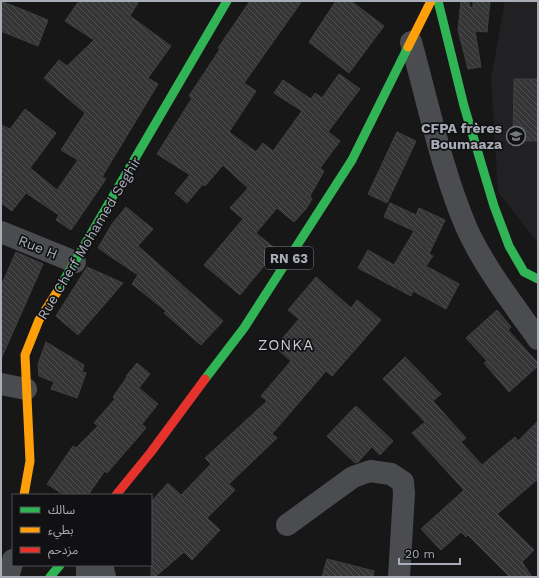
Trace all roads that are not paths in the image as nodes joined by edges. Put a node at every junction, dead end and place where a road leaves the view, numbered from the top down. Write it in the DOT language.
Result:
graph roads {
  1 [pos="227,1"];
  2 [pos="432,1"];
  3 [pos="438,1"];
  4 [pos="411,42"];
  5 [pos="1,232"];
  6 [pos="75,262"];
  7 [pos="538,279"];
  8 [pos="538,339"];
  9 [pos="1,384"];
  10 [pos="26,389"];
  11 [pos="24,494"];
  12 [pos="117,494"];
  13 [pos="287,525"];
  14 [pos="12,563"];
  15 [pos="59,566"];
  16 [pos="87,566"];
  17 [pos="102,566"];
  18 [pos="8,577"];
  19 [pos="50,577"];
  20 [pos="87,577"];
  21 [pos="105,577"];
  22 [pos="399,577"];
  1 -- 6 [label="street, Rue Cherf Mohamed Seghir"];
  2 -- 4 [label="street, RN 63"];
  3 -- 7 [label="street"];
  4 -- 8 [label="street"];
  4 -- 12 [label="street, RN 63"];
  5 -- 6 [label="street, Rue H"];
  6 -- 10 [label="street, Rue Cherf Mohamed Seghir"];
  9 -- 10 [label="street"];
  10 -- 11 [label="street, Rue Cherf Mohamed Seghir"];
  13 -- 22 [label="street"];
  14 -- 18 [label="street"];
  15 -- 19 [label="street"];
  16 -- 20 [label="street"];
  17 -- 21 [label="street"];
}
